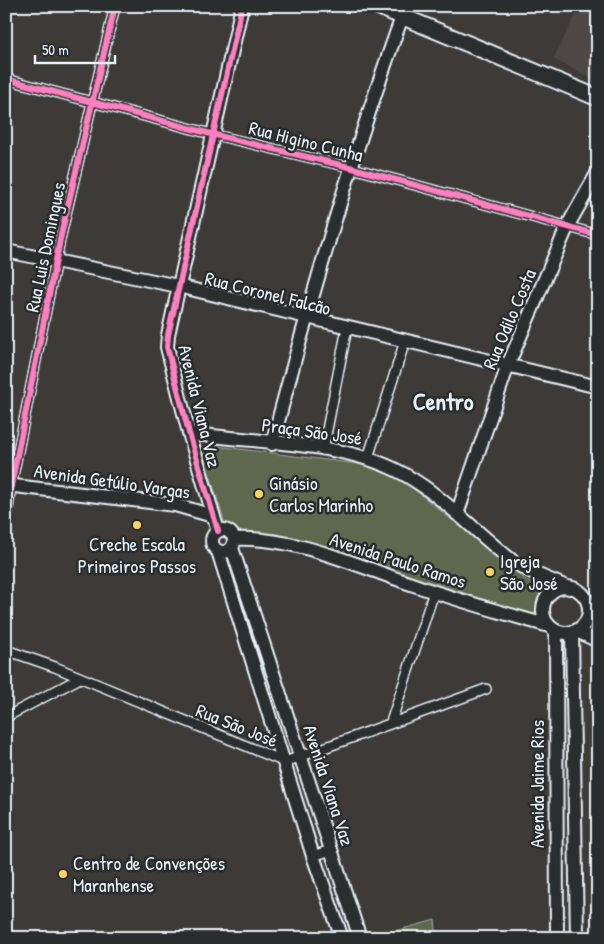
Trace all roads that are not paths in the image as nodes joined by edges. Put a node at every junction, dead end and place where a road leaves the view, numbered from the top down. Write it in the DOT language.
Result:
graph roads {
  1 [pos="116,6"];
  2 [pos="242,6"];
  3 [pos="377,6"];
  4 [pos="404,11"];
  5 [pos="6,79"];
  6 [pos="598,98"];
  7 [pos="92,102"];
  8 [pos="211,134"];
  9 [pos="350,167"];
  10 [pos="598,172"];
  11 [pos="568,225"];
  12 [pos="598,235"];
  13 [pos="6,252"];
  14 [pos="55,263"];
  15 [pos="178,286"];
  16 [pos="305,317"];
  17 [pos="346,328"];
  18 [pos="405,341"];
  19 [pos="508,365"];
  20 [pos="598,387"];
  21 [pos="189,433"];
  22 [pos="272,444"];
  23 [pos="323,450"];
  24 [pos="368,458"];
  25 [pos="9,486"];
  26 [pos="457,514"];
  27 [pos="213,516"];
  28 [pos="6,524"];
  29 [pos="218,531"];
  30 [pos="233,544"];
  31 [pos="218,551"];
  32 [pos="569,588"];
  33 [pos="434,592"];
  34 [pos="581,594"];
  35 [pos="598,601"];
  36 [pos="553,628"];
  37 [pos="574,631"];
  38 [pos="598,641"];
  39 [pos="264,644"];
  40 [pos="249,648"];
  41 [pos="6,650"];
  42 [pos="80,678"];
  43 [pos="486,689"];
  44 [pos="6,717"];
  45 [pos="391,722"];
  46 [pos="299,757"];
  47 [pos="555,757"];
  48 [pos="574,757"];
  49 [pos="285,762"];
  50 [pos="331,850"];
  51 [pos="314,856"];
  52 [pos="556,874"];
  53 [pos="576,874"];
  54 [pos="342,938"];
  55 [pos="360,938"];
  56 [pos="557,938"];
  57 [pos="577,938"];
  1 -- 7 [label="street, Rua Luis Domingues"];
  2 -- 8 [label="street, Avenida Viana Vaz"];
  3 -- 4 [label="main road"];
  4 -- 6 [label="main road"];
  4 -- 9 [label="street"];
  5 -- 7 [label="street, Rua Higino Cunha"];
  7 -- 8 [label="street, Rua Higino Cunha"];
  7 -- 14 [label="street, Rua Luis Domingues"];
  8 -- 9 [label="street, Rua Higino Cunha"];
  8 -- 15 [label="street, Avenida Viana Vaz"];
  9 -- 11 [label="street, Rua Higino Cunha"];
  9 -- 16 [label="street"];
  10 -- 11 [label="street, Rua Odilo Costa"];
  11 -- 12 [label="street, Rua Higino Cunha"];
  11 -- 19 [label="street, Rua Odilo Costa"];
  13 -- 14 [label="street, Rua Coronel Falcão"];
  14 -- 15 [label="street, Rua Coronel Falcão"];
  14 -- 25 [label="street, Rua Luis Domingues"];
  15 -- 16 [label="street, Rua Coronel Falcão"];
  15 -- 21 [label="street, Avenida Viana Vaz"];
  16 -- 17 [label="street, Rua Coronel Falcão"];
  16 -- 22 [label="street"];
  17 -- 18 [label="street, Rua Coronel Falcão"];
  17 -- 23 [label="street"];
  18 -- 19 [label="street, Rua Coronel Falcão"];
  18 -- 24 [label="street"];
  19 -- 20 [label="street, Rua Coronel Falcão"];
  19 -- 26 [label="street, Rua Odilo Costa"];
  21 -- 22 [label="street, Praça São José"];
  21 -- 27 [label="street, Avenida Viana Vaz"];
  22 -- 23 [label="street, Praça São José"];
  23 -- 24 [label="street, Praça São José"];
  24 -- 26 [label="street, Praça São José"];
  25 -- 27 [label="street, Avenida Getúlio Vargas"];
  25 -- 28 [label="street, Rua Luis Domingues"];
  26 -- 32 [label="street, Praça São José"];
  27 -- 29 [label="street, Avenida Viana Vaz"];
  29 -- 30 [label="street"];
  29 -- 31 [label="street"];
  30 -- 31 [label="street"];
  30 -- 33 [label="street, Avenida Paulo Ramos"];
  30 -- 39 [label="street, Avenida Viana Vaz"];
  31 -- 40 [label="street, Avenida Viana Vaz"];
  32 -- 34 [label="street"];
  32 -- 36 [label="street"];
  33 -- 36 [label="street, Avenida Paulo Ramos"];
  33 -- 45 [label="street"];
  34 -- 35 [label="street"];
  34 -- 37 [label="street"];
  36 -- 37 [label="street"];
  36 -- 47 [label="street, Avenida Jaime Rios"];
  37 -- 38 [label="street"];
  37 -- 48 [label="street, Avenida Jaime Rios"];
  39 -- 40 [label="street"];
  39 -- 46 [label="street, Avenida Viana Vaz"];
  40 -- 49 [label="street, Avenida Viana Vaz"];
  41 -- 42 [label="street, Rua São José"];
  42 -- 44 [label="street"];
  42 -- 49 [label="street, Rua São José"];
  43 -- 45 [label="street, Rua São José"];
  45 -- 46 [label="street, Rua São José"];
  46 -- 49 [label="street, Rua São José"];
  46 -- 50 [label="street, Avenida Viana Vaz"];
  47 -- 48 [label="street"];
  47 -- 52 [label="street, Avenida Jaime Rios"];
  48 -- 53 [label="street, Avenida Jaime Rios"];
  49 -- 51 [label="street, Avenida Viana Vaz"];
  50 -- 51 [label="street"];
  50 -- 55 [label="street, Avenida Viana Vaz"];
  51 -- 54 [label="street, Avenida Viana Vaz"];
  52 -- 53 [label="street"];
  52 -- 56 [label="street, Avenida Jaime Rios"];
  53 -- 57 [label="street, Avenida Jaime Rios"];
}
